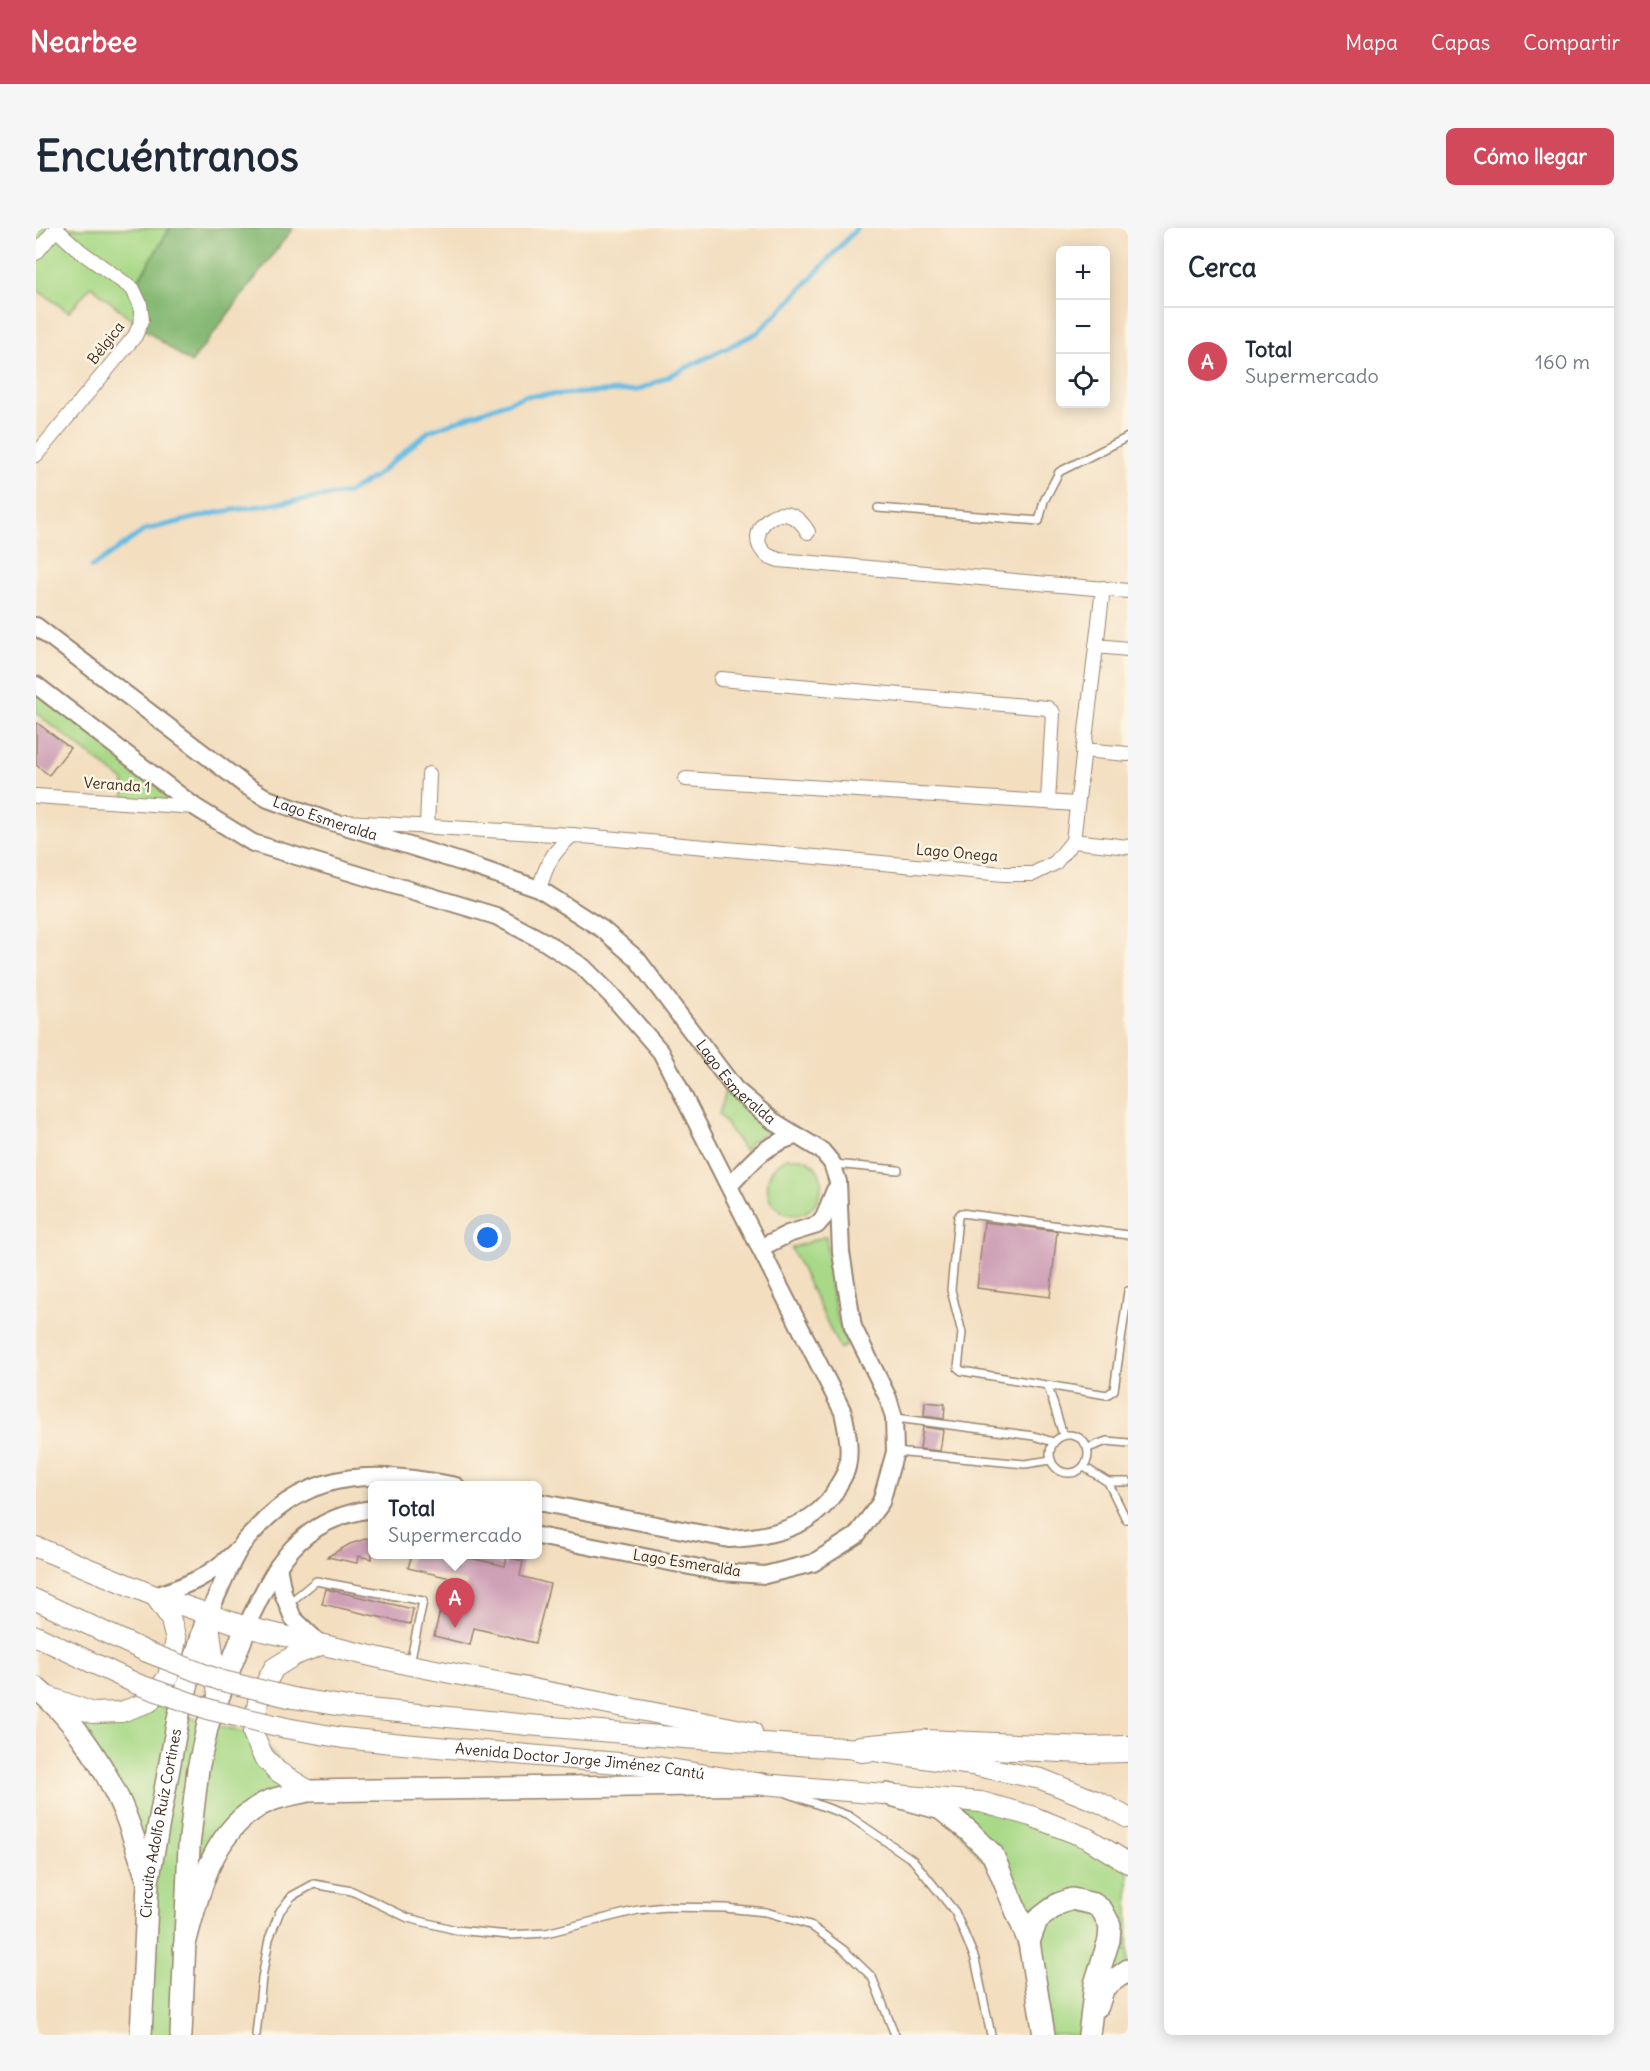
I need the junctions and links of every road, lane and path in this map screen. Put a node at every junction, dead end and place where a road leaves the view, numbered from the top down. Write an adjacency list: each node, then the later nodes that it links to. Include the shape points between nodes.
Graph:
1 (55, 229): 2 (street, Bélgica); 4 (street, Bélgica, via 133,289 142,320 135,336)
2 (36, 253)
3 (1128, 437): 5 (lane, via 1059,472 1039,521)
4 (36, 455)
5 (878, 508)
6 (808, 532): 7 (street, via 794,515 778,514 766,519 758,542 765,554 779,560)
7 (1103, 588): 8 (street); 10 (street)
8 (1128, 591)
9 (36, 626): 22 (street, Lago Esmeralda, via 245,785 268,799)
10 (1096, 646): 11 (street); 14 (street)
11 (1128, 649)
12 (721, 678): 19 (street, via 1047,708 1053,713)
13 (36, 685): 21 (street, Lago Esmeralda)
14 (1083, 750): 15 (street); 20 (street)
15 (1128, 754)
16 (429, 774): 23 (street)
17 (686, 779): 19 (street)
18 (36, 796): 21 (street, Veranda 1)
19 (1048, 802): 20 (street)
20 (1077, 804): 25 (street)
21 (195, 807): 32 (street, Lago Esmeralda, via 253,843 496,916 583,967 661,1052)
22 (326, 820): 23 (street, Lago Onega); 27 (street, Lago Esmeralda)
23 (427, 827): 24 (street, Lago Onega)
24 (572, 835): 25 (street, Lago Onega, via 1004,874 1033,874 1055,863); 27 (street, via 556,849)
25 (1073, 841): 26 (street)
26 (1128, 847)
27 (539, 889): 28 (street, Lago Esmeralda, via 602,929 636,959 735,1089)
28 (795, 1136): 29 (street, Lago Esmeralda, via 822,1151); 32 (street, via 762,1151)
29 (832, 1163): 30 (lane); 31 (street, Lago Esmeralda)
30 (898, 1170)
31 (838, 1182): 33 (street); 34 (street, Lago Esmeralda)
32 (729, 1186): 36 (street, Lago Esmeralda)
33 (817, 1225): 34 (street); 36 (street)
34 (840, 1232): 39 (street, Lago Esmeralda, via 853,1327)
35 (1128, 1235): 38 (lane, via 961,1213 958,1217 951,1290 962,1333 958,1368)
36 (760, 1248): 50 (street, Lago Esmeralda, via 843,1412 848,1436 847,1469 833,1498 816,1514 792,1527 768,1535 729,1539)
37 (1128, 1291): 38 (lane, via 1114,1390 1107,1395)
38 (1048, 1386): 40 (lane)
39 (894, 1418): 41 (lane, via 1035,1436); 44 (street, Lago Esmeralda)
40 (1063, 1435): 41 (lane); 43 (lane, via 1075,1435)
41 (1053, 1442): 45 (lane)
42 (1128, 1443): 43 (lane, via 1107,1441)
43 (1088, 1448): 46 (lane)
44 (895, 1452): 45 (lane, via 1025,1464); 53 (street, Lago Esmeralda, via 881,1502 856,1536 813,1563 765,1575 720,1572)
45 (1051, 1460): 46 (lane, via 1065,1473)
46 (1084, 1467): 48 (lane)
47 (432, 1481): 54 (street, via 382,1475 318,1485 292,1497 269,1515)
48 (1108, 1482): 49 (lane); 52 (lane)
49 (1128, 1482)
50 (542, 1503)
51 (368, 1510): 56 (street, via 320,1526 299,1540)
52 (1126, 1519)
53 (542, 1537)
54 (242, 1545): 57 (street, via 215,1570); 60 (street)
55 (36, 1547): 57 (main road)
56 (278, 1566): 59 (street); 61 (street)
57 (155, 1596): 60 (main road); 65 (main road, via 170,1617 176,1640 168,1677 149,1702 121,1713 93,1713)
58 (36, 1600): 67 (main road, Avenida Doctor Jorge Jiménez Cantú, bridge, via 147,1652 219,1680 293,1698 528,1725)
59 (287, 1605): 63 (street, via 293,1618); 64 (lane, via 316,1581 423,1601)
60 (208, 1616): 61 (main road); 66 (main road); 75 (main road, Circuito Adolfo Ruíz Cortines, via 179,1714)
61 (246, 1627): 63 (main road); 66 (main road, Circuito Adolfo Ruíz Cortines)
62 (36, 1636): 70 (main road, Avenida Doctor Jorge Jiménez Cantú, bridge, via 137,1684 211,1710 286,1728 342,1738 652,1766)
63 (321, 1645): 64 (main road); 71 (main road, via 274,1668 259,1696 254,1733 263,1756 277,1771)
64 (410, 1665): 67 (main road)
65 (41, 1692): 75 (main road, via 76,1730 120,1800)
66 (218, 1697): 77 (main road, Circuito Adolfo Ruíz Cortines, via 198,1768)
67 (820, 1745): 68 (main road, Avenida Doctor Jorge Jiménez Cantú)
68 (861, 1749): 69 (highway, via 925,1743); 73 (main road, Avenida Doctor Jorge Jiménez Cantú, via 1041,1779)
69 (1128, 1749)
70 (762, 1784): 71 (main road); 72 (main road, Avenida Doctor Jorge Jiménez Cantú); 83 (lane, via 849,1816 913,1860 954,1912 975,1959)
71 (309, 1791): 77 (main road, via 283,1796 237,1822 201,1885)
72 (887, 1794): 74 (main road, Avenida Doctor Jorge Jiménez Cantú, via 981,1802 1031,1816 1087,1838); 76 (main road, via 941,1809 993,1855)
73 (1128, 1818)
74 (1128, 1863)
75 (148, 1882): 79 (main road, Circuito Adolfo Ruíz Cortines)
76 (1029, 1942): 84 (main road); 85 (main road, via 1037,1920 1058,1904 1072,1899 1102,1910 1110,1925 1109,1940 1095,1984)
77 (184, 1948): 80 (main road, Circuito Adolfo Ruíz Cortines)
78 (1128, 1970): 85 (main road, via 1104,1987)
79 (141, 2035)
80 (182, 2035)
81 (256, 2035): 82 (lane, via 262,1978 280,1911 292,1896 314,1884 352,1891 408,1918 456,1930 509,1935 546,1933 666,1907 766,1912 810,1924 845,1951 872,1977)
82 (895, 2035)
83 (991, 2035)
84 (1044, 2035)
85 (1089, 2035)

